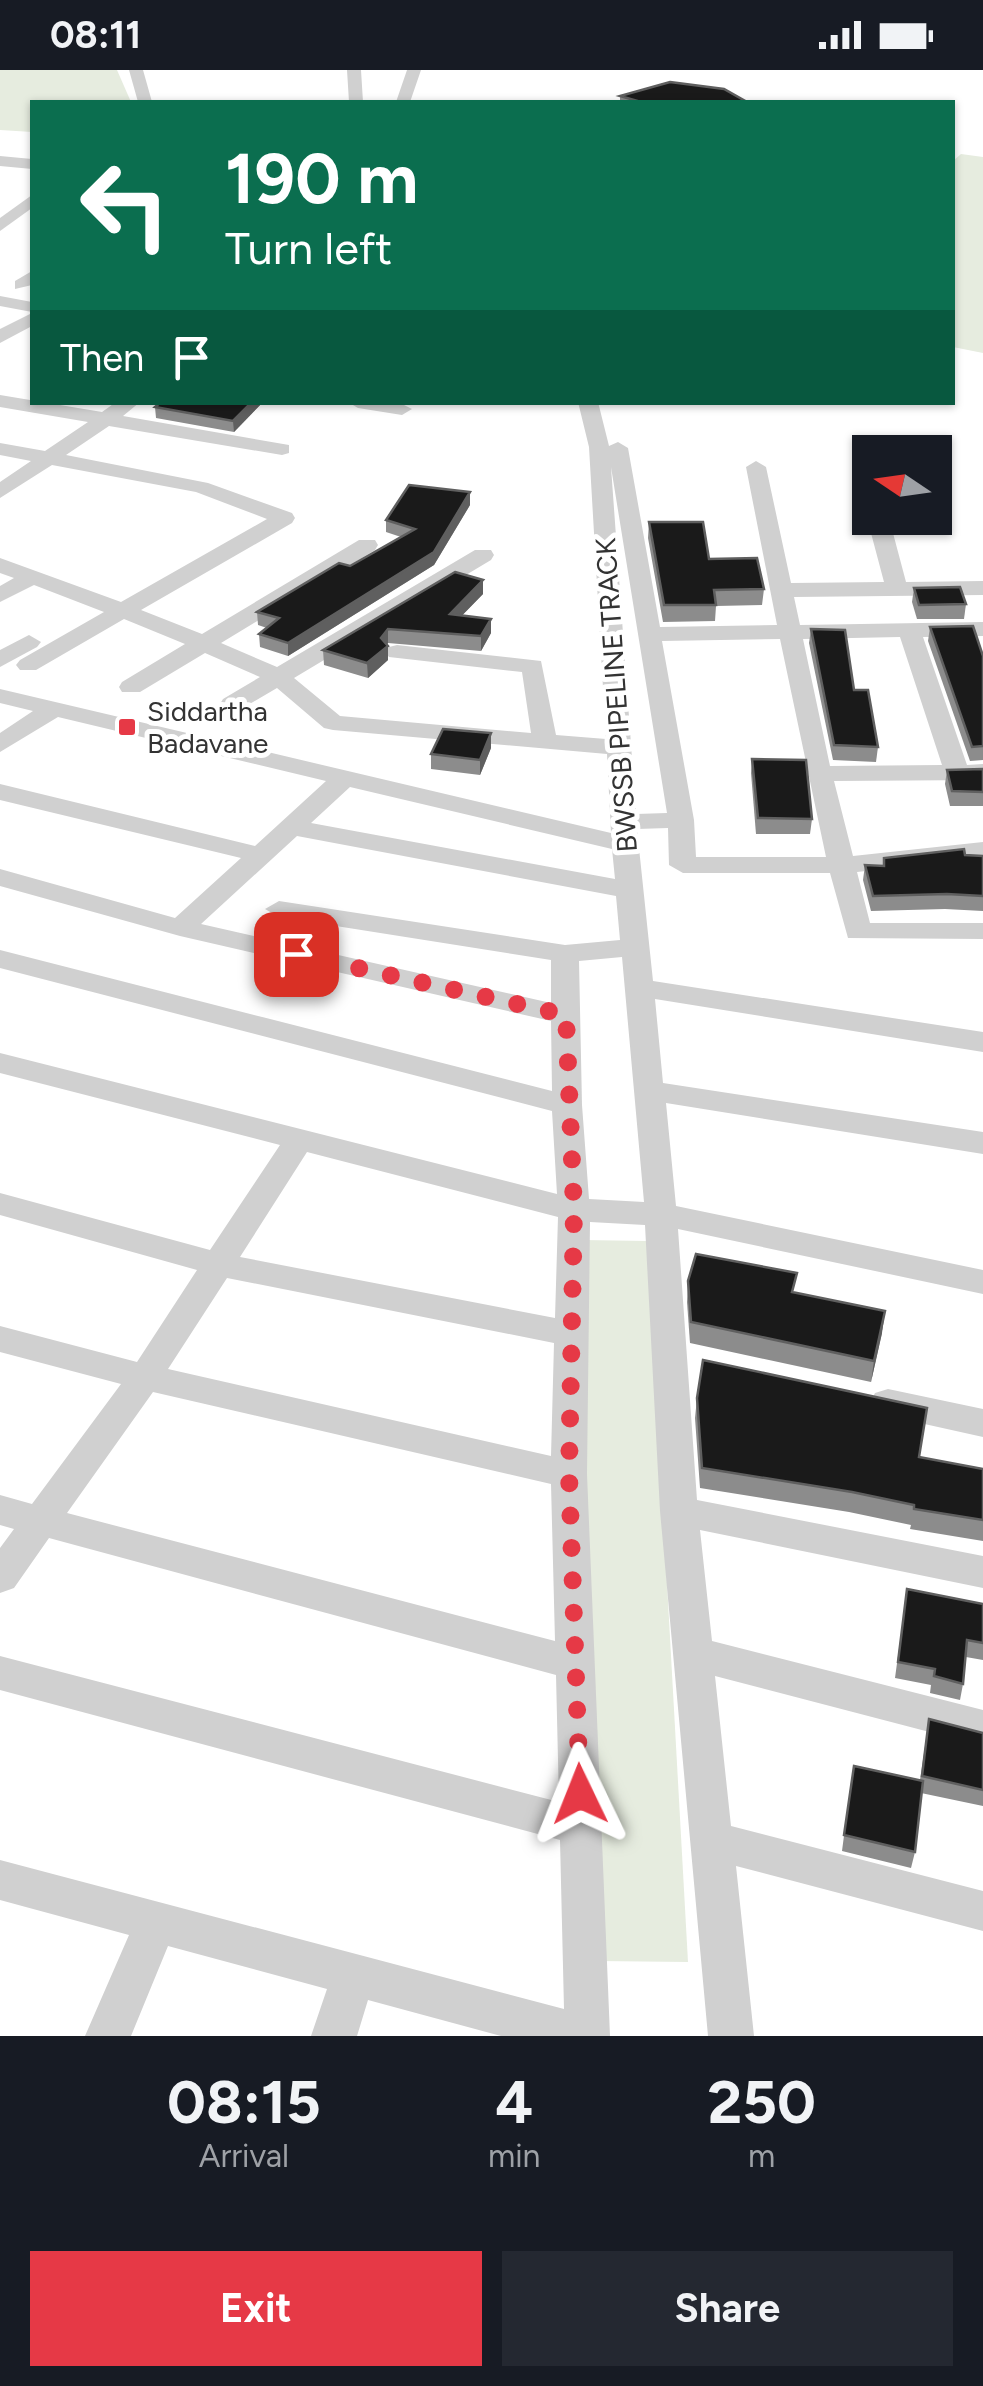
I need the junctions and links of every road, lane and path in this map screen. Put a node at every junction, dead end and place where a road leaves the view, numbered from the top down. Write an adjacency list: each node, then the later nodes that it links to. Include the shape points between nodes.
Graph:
1 (136, 70): 4 (street)
2 (354, 70): 5 (street)
3 (414, 70): 6 (street)
4 (144, 100)
5 (356, 100)
6 (404, 100)
7 (0, 160): 8 (street)
8 (30, 164)
9 (17, 208): 10 (street)
10 (0, 226)
11 (0, 302): 12 (street)
12 (30, 307)
13 (30, 320): 14 (street)
14 (0, 337)
15 (0, 401): 20 (street)
16 (127, 405): 20 (street)
17 (380, 405): 19 (street)
18 (589, 405): 51 (street, BWSSB PIPELINE TRACK, via 602,488)
19 (402, 408)
20 (108, 421): 23 (street); 24 (street)
21 (618, 448): 40 (street)
22 (0, 449): 24 (street)
23 (282, 449)
24 (53, 459): 26 (street); 36 (street, via 201,487 284,518)
25 (756, 467): 34 (street)
26 (0, 492)
27 (883, 535): 33 (street)
28 (366, 545): 41 (street)
29 (483, 555): 44 (street)
30 (0, 565): 31 (street)
31 (32, 577): 35 (street); 36 (street)
32 (983, 588): 33 (street)
33 (897, 589): 34 (street)
34 (781, 590): 39 (street)
35 (0, 596)
36 (119, 610): 41 (street); 43 (street, via 28,654)
37 (983, 629): 38 (street)
38 (909, 630): 39 (street); 52 (street)
39 (790, 632): 40 (street); 53 (street)
40 (648, 634): 56 (street)
41 (204, 644): 44 (street); 45 (street)
42 (397, 652): 50 (street, via 533,666)
43 (0, 660)
44 (276, 676): 47 (street); 50 (street, via 333,723)
45 (131, 688)
46 (0, 696): 48 (street)
47 (232, 704)
48 (52, 710): 49 (street); 54 (street)
49 (0, 744)
50 (545, 744): 51 (street)
51 (619, 748): 58 (street, BWSSB PIPELINE TRACK)
52 (970, 772): 53 (street)
53 (819, 774): 61 (street)
54 (346, 777): 57 (street); 58 (street)
55 (0, 792): 60 (street)
56 (681, 820): 58 (street); 61 (street, via 684,865)
57 (291, 827): 60 (street); 63 (street)
58 (624, 833): 63 (street, BWSSB PIPELINE TRACK)
59 (983, 850): 61 (street)
60 (260, 856): 65 (street)
61 (842, 865): 66 (street, via 858,932)
62 (0, 878): 65 (street)
63 (629, 890): 67 (street, BWSSB PIPELINE TRACK)
64 (279, 909): 68 (street)
65 (180, 928): 71 (street)
66 (983, 931)
67 (635, 947): 68 (street); 70 (street, BWSSB PIPELINE TRACK)
68 (565, 954): 71 (street)
69 (0, 960): 75 (street)
70 (640, 988): 72 (street); 74 (street, BWSSB PIPELINE TRACK)
71 (566, 1015): 75 (street)
72 (983, 1042)
73 (3, 1068): 76 (street)
74 (647, 1090): 77 (street); 80 (street, BWSSB PIPELINE TRACK)
75 (568, 1105): 79 (street)
76 (299, 1140): 79 (street); 81 (street)
77 (983, 1142)
78 (0, 1204): 81 (street)
79 (574, 1210): 80 (street); 83 (street)
80 (661, 1214): 82 (street); 85 (street, BWSSB PIPELINE TRACK)
81 (221, 1265): 83 (street); 87 (street)
82 (983, 1282)
83 (571, 1334): 90 (street)
84 (0, 1339): 87 (street)
85 (670, 1357): 86 (street); 92 (street, BWSSB PIPELINE TRACK)
86 (709, 1366)
87 (145, 1377): 90 (street); 93 (street)
88 (846, 1394): 89 (street)
89 (983, 1423)
90 (569, 1474): 97 (street)
91 (0, 1510): 93 (street)
92 (679, 1511): 94 (street); 96 (street, BWSSB PIPELINE TRACK)
93 (40, 1522): 95 (street); 97 (street)
94 (983, 1572)
95 (0, 1578)
96 (692, 1653): 99 (street); 101 (street, BWSSB PIPELINE TRACK)
97 (576, 1663): 100 (street)
98 (0, 1673): 100 (street)
99 (983, 1728)
100 (581, 1828): 108 (street)
101 (710, 1840): 103 (street); 109 (street, BWSSB PIPELINE TRACK)
102 (0, 1880): 104 (street)
103 (983, 1911)
104 (156, 1923): 105 (street); 106 (street)
105 (353, 1976): 107 (street); 108 (street)
106 (108, 2036)
107 (334, 2036)
108 (585, 2036)
109 (731, 2036)

